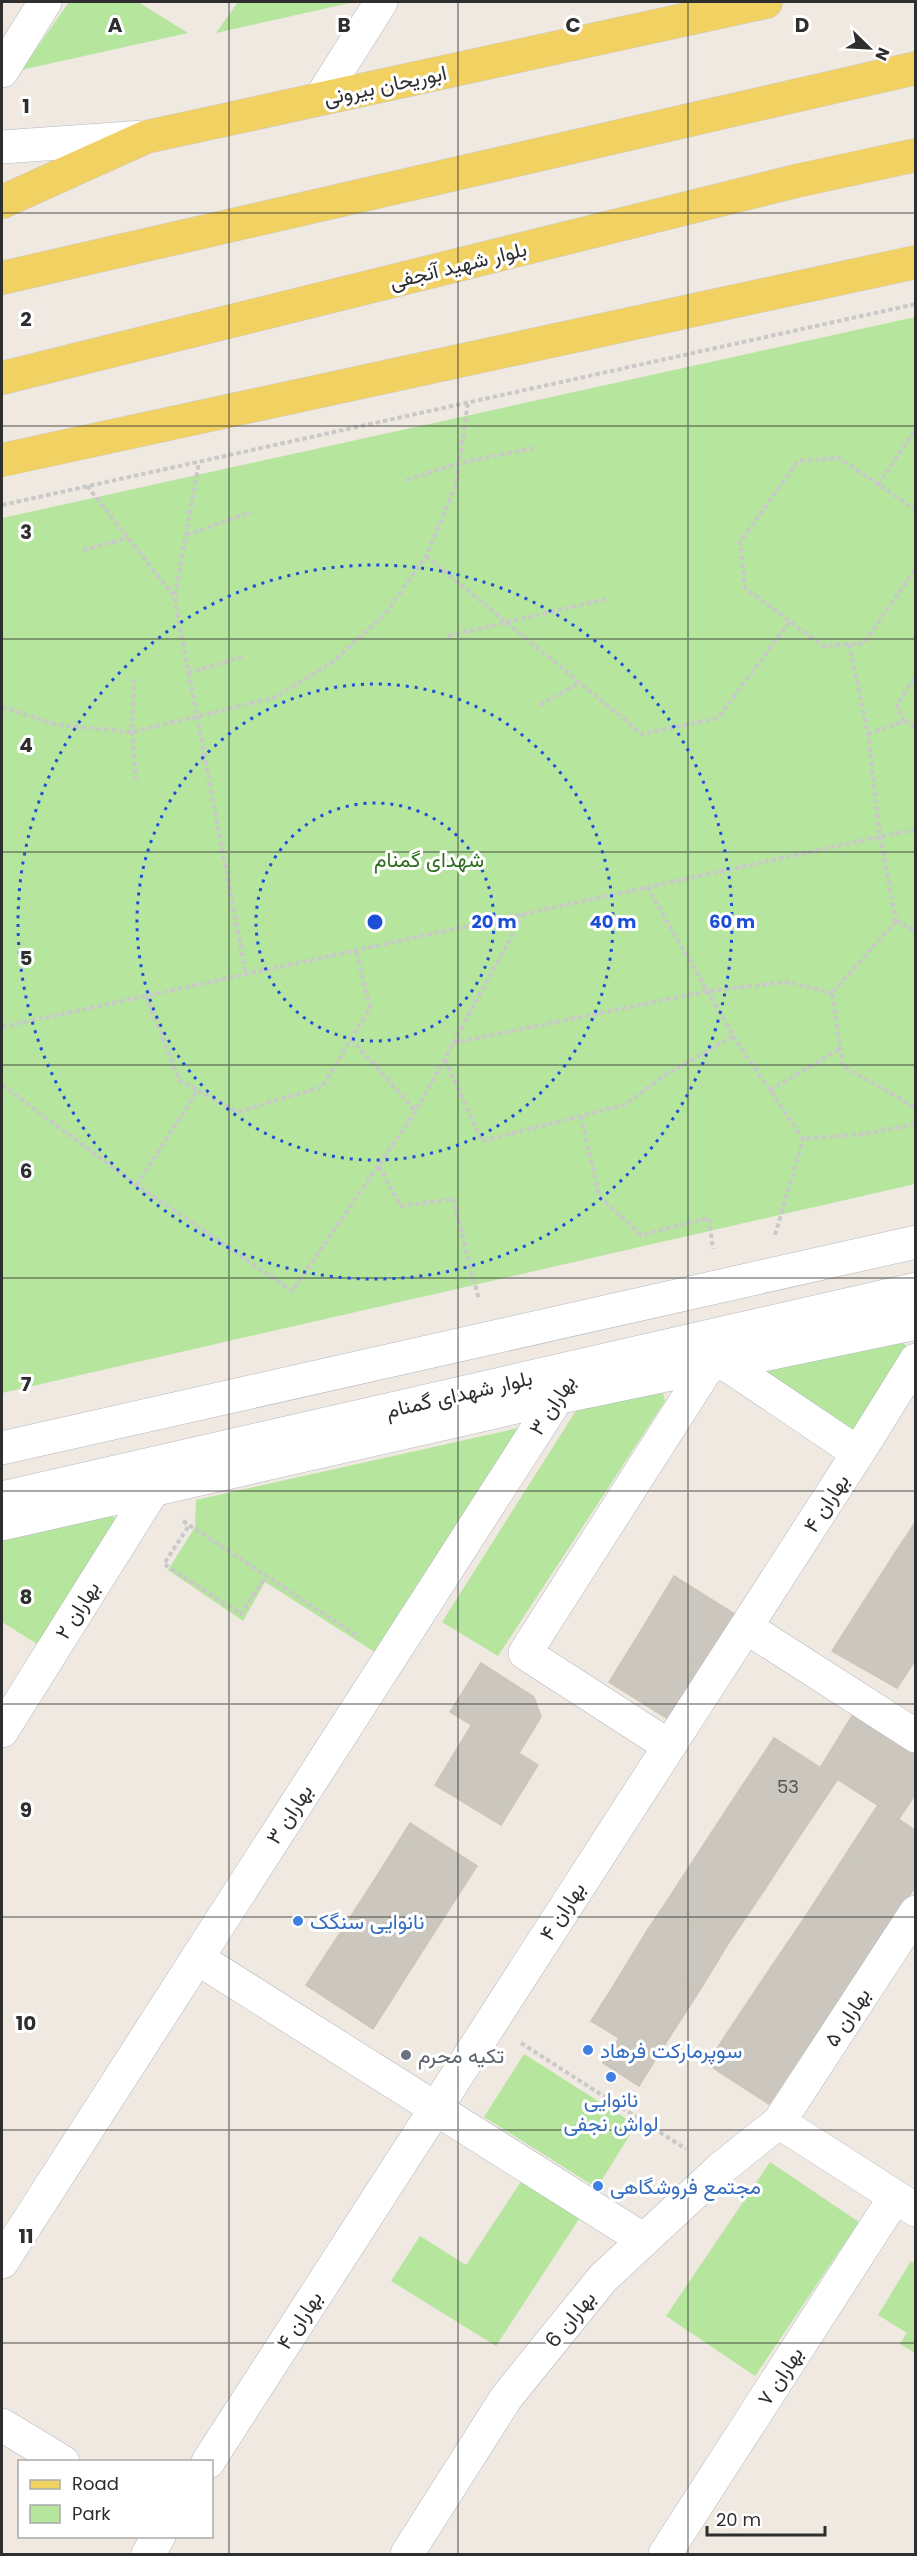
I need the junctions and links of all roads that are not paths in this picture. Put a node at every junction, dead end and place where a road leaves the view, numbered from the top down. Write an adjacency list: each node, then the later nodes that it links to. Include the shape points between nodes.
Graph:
1 (45, 2): 6 (street)
2 (381, 2): 7 (street)
3 (766, 2): 4 (main road, ابوریحان بیرونی)
4 (717, 7): 7 (main road, ابوریحان بیرونی)
5 (915, 68): 13 (main road)
6 (2, 72)
7 (320, 99): 8 (main road, ابوریحان بیرونی)
8 (146, 137): 9 (street, ابوریحان بیرونی); 11 (main road)
9 (2, 147)
10 (915, 155): 14 (main road, بلوار شهید آنجفی)
11 (2, 202)
12 (915, 262): 15 (main road)
13 (2, 278)
14 (2, 378)
15 (2, 460)
16 (915, 1242): 23 (street)
17 (915, 1289): 21 (street, بلوار شهدای گمنام)
18 (915, 1323): 20 (street)
19 (915, 1360): 24 (street, بهاران ۴)
20 (716, 1364): 22 (street); 24 (street); 31 (street, via 525,1653)
21 (577, 1367): 22 (street, بهاران ۳); 26 (street, بلوار شهدای گمنام)
22 (556, 1398): 25 (street); 33 (street, بهاران ۳)
23 (2, 1449)
24 (858, 1452): 28 (street, بهاران ۴)
25 (153, 1490): 27 (street); 29 (street, بهاران ۲)
26 (2, 1498)
27 (2, 1524)
28 (746, 1627): 30 (street); 31 (street, بهاران ۴)
29 (2, 1731)
30 (915, 1736)
31 (669, 1746): 34 (street, بهاران ۴)
32 (915, 1912): 35 (street, بهاران ۵)
33 (197, 1958): 34 (street); 38 (street, بهاران ۳)
34 (436, 2108): 37 (street); 41 (street, بهاران ۴)
35 (779, 2122): 36 (street); 37 (street, بهاران 6, via 719,2170)
36 (905, 2204): 45 (street, بهاران ۷)
37 (644, 2240): 44 (street, بهاران 6, via 603,2278 506,2398)
38 (5, 2248)
39 (2, 2425): 40 (street)
40 (60, 2460)
41 (209, 2460)
42 (158, 2538): 43 (street)
43 (148, 2554)
44 (406, 2554)
45 (665, 2554)

